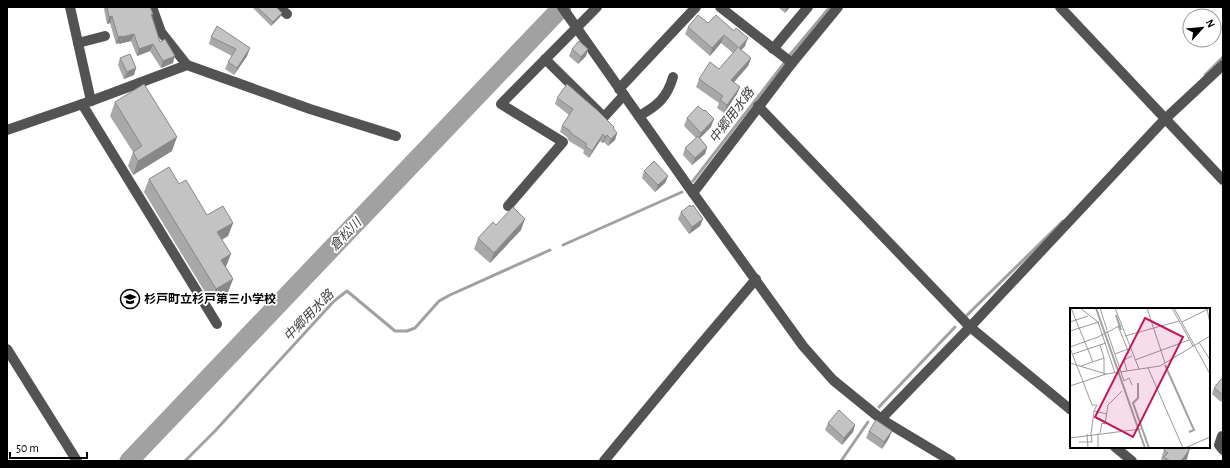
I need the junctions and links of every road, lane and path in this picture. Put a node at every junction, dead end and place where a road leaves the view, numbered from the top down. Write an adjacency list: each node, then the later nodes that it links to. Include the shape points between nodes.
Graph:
1 (70, 7): 12 (street)
2 (152, 7): 16 (street, via 161,32)
3 (562, 7): 10 (street)
4 (597, 7): 10 (street)
5 (696, 7): 19 (street)
6 (720, 7): 13 (street)
7 (808, 7): 13 (street)
8 (838, 7): 15 (street)
9 (1060, 7): 23 (street)
10 (576, 27): 14 (street); 19 (street)
11 (105, 36): 12 (street)
12 (78, 43): 20 (street)
13 (773, 49): 15 (street)
14 (545, 59): 19 (street, via 604,117); 28 (street, via 501,104 562,142)
15 (792, 63): 21 (street)
16 (187, 65): 20 (street); 25 (street, via 310,109)
17 (1223, 65): 23 (street)
18 (673, 78): 22 (street, via 664,98 654,108)
19 (621, 92): 22 (street)
20 (86, 103): 24 (street); 30 (street)
21 (758, 106): 27 (street); 31 (street)
22 (639, 116): 27 (street)
23 (1165, 119): 26 (street); 31 (street)
24 (7, 130)
25 (396, 136)
26 (1223, 180)
27 (693, 193): 29 (street)
28 (508, 206)
29 (756, 280): 34 (street, via 803,346 833,380); 39 (street)
30 (217, 324)
31 (970, 327): 33 (street); 34 (street)
32 (7, 349): 38 (street)
33 (1070, 409)
34 (881, 419): 40 (street)
35 (1222, 436): 37 (street, via 1219,446)
36 (1116, 448): 41 (street)
37 (1223, 450)
38 (77, 461)
39 (604, 461)
40 (952, 461)
41 (1132, 461)

